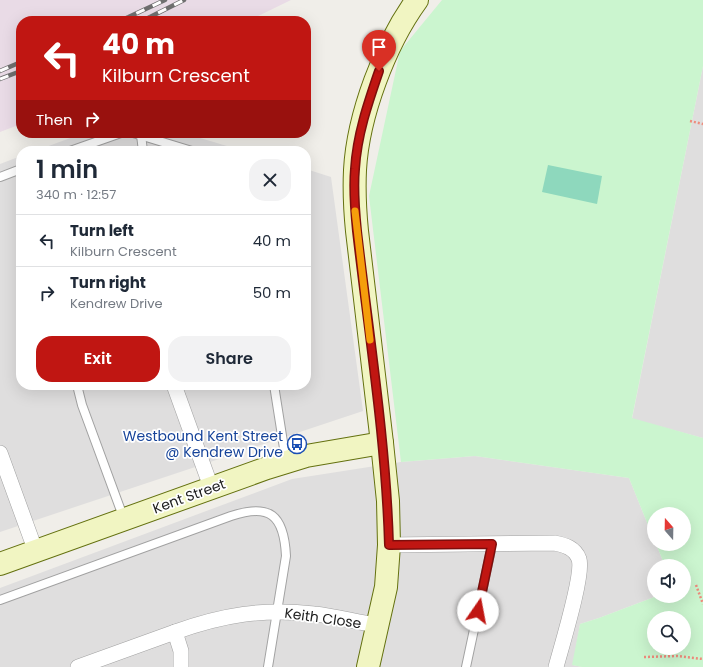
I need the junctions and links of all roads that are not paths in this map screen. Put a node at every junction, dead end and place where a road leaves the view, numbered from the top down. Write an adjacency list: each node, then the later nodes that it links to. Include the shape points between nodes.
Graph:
1 (418, 0): 11 (street, via 393,39 379,71 368,101 355,169 357,231)
2 (107, 138): 4 (lane)
3 (150, 138): 5 (lane)
4 (84, 146)
5 (176, 146)
6 (16, 171): 7 (lane)
7 (0, 177)
8 (78, 390): 15 (lane)
9 (176, 390): 14 (street)
10 (275, 390): 13 (lane)
11 (382, 443): 13 (street, Kent Street, via 306,456); 17 (street)
12 (0, 452): 18 (street)
13 (286, 462): 14 (street, Kent Street)
14 (211, 487): 15 (street, Kent Street)
15 (124, 519): 18 (street, Kent Street)
16 (492, 544): 17 (street); 28 (lane); 29 (street, via 554,543 576,553 579,560 579,577)
17 (389, 545): 22 (street, via 386,587)
18 (36, 552): 19 (street, Kent Street)
19 (0, 564)
20 (0, 600): 21 (lane, via 231,516 255,510 274,517 285,545 285,567)
21 (276, 612): 22 (street, Keith Close, via 315,614); 23 (street, Keith Close, via 223,617); 26 (lane)
22 (378, 625): 27 (street)
23 (175, 632): 24 (street, Keith Close); 25 (street, via 182,651)
24 (78, 667)
25 (181, 667)
26 (268, 667)
27 (368, 667)
28 (466, 667)
29 (556, 667)

